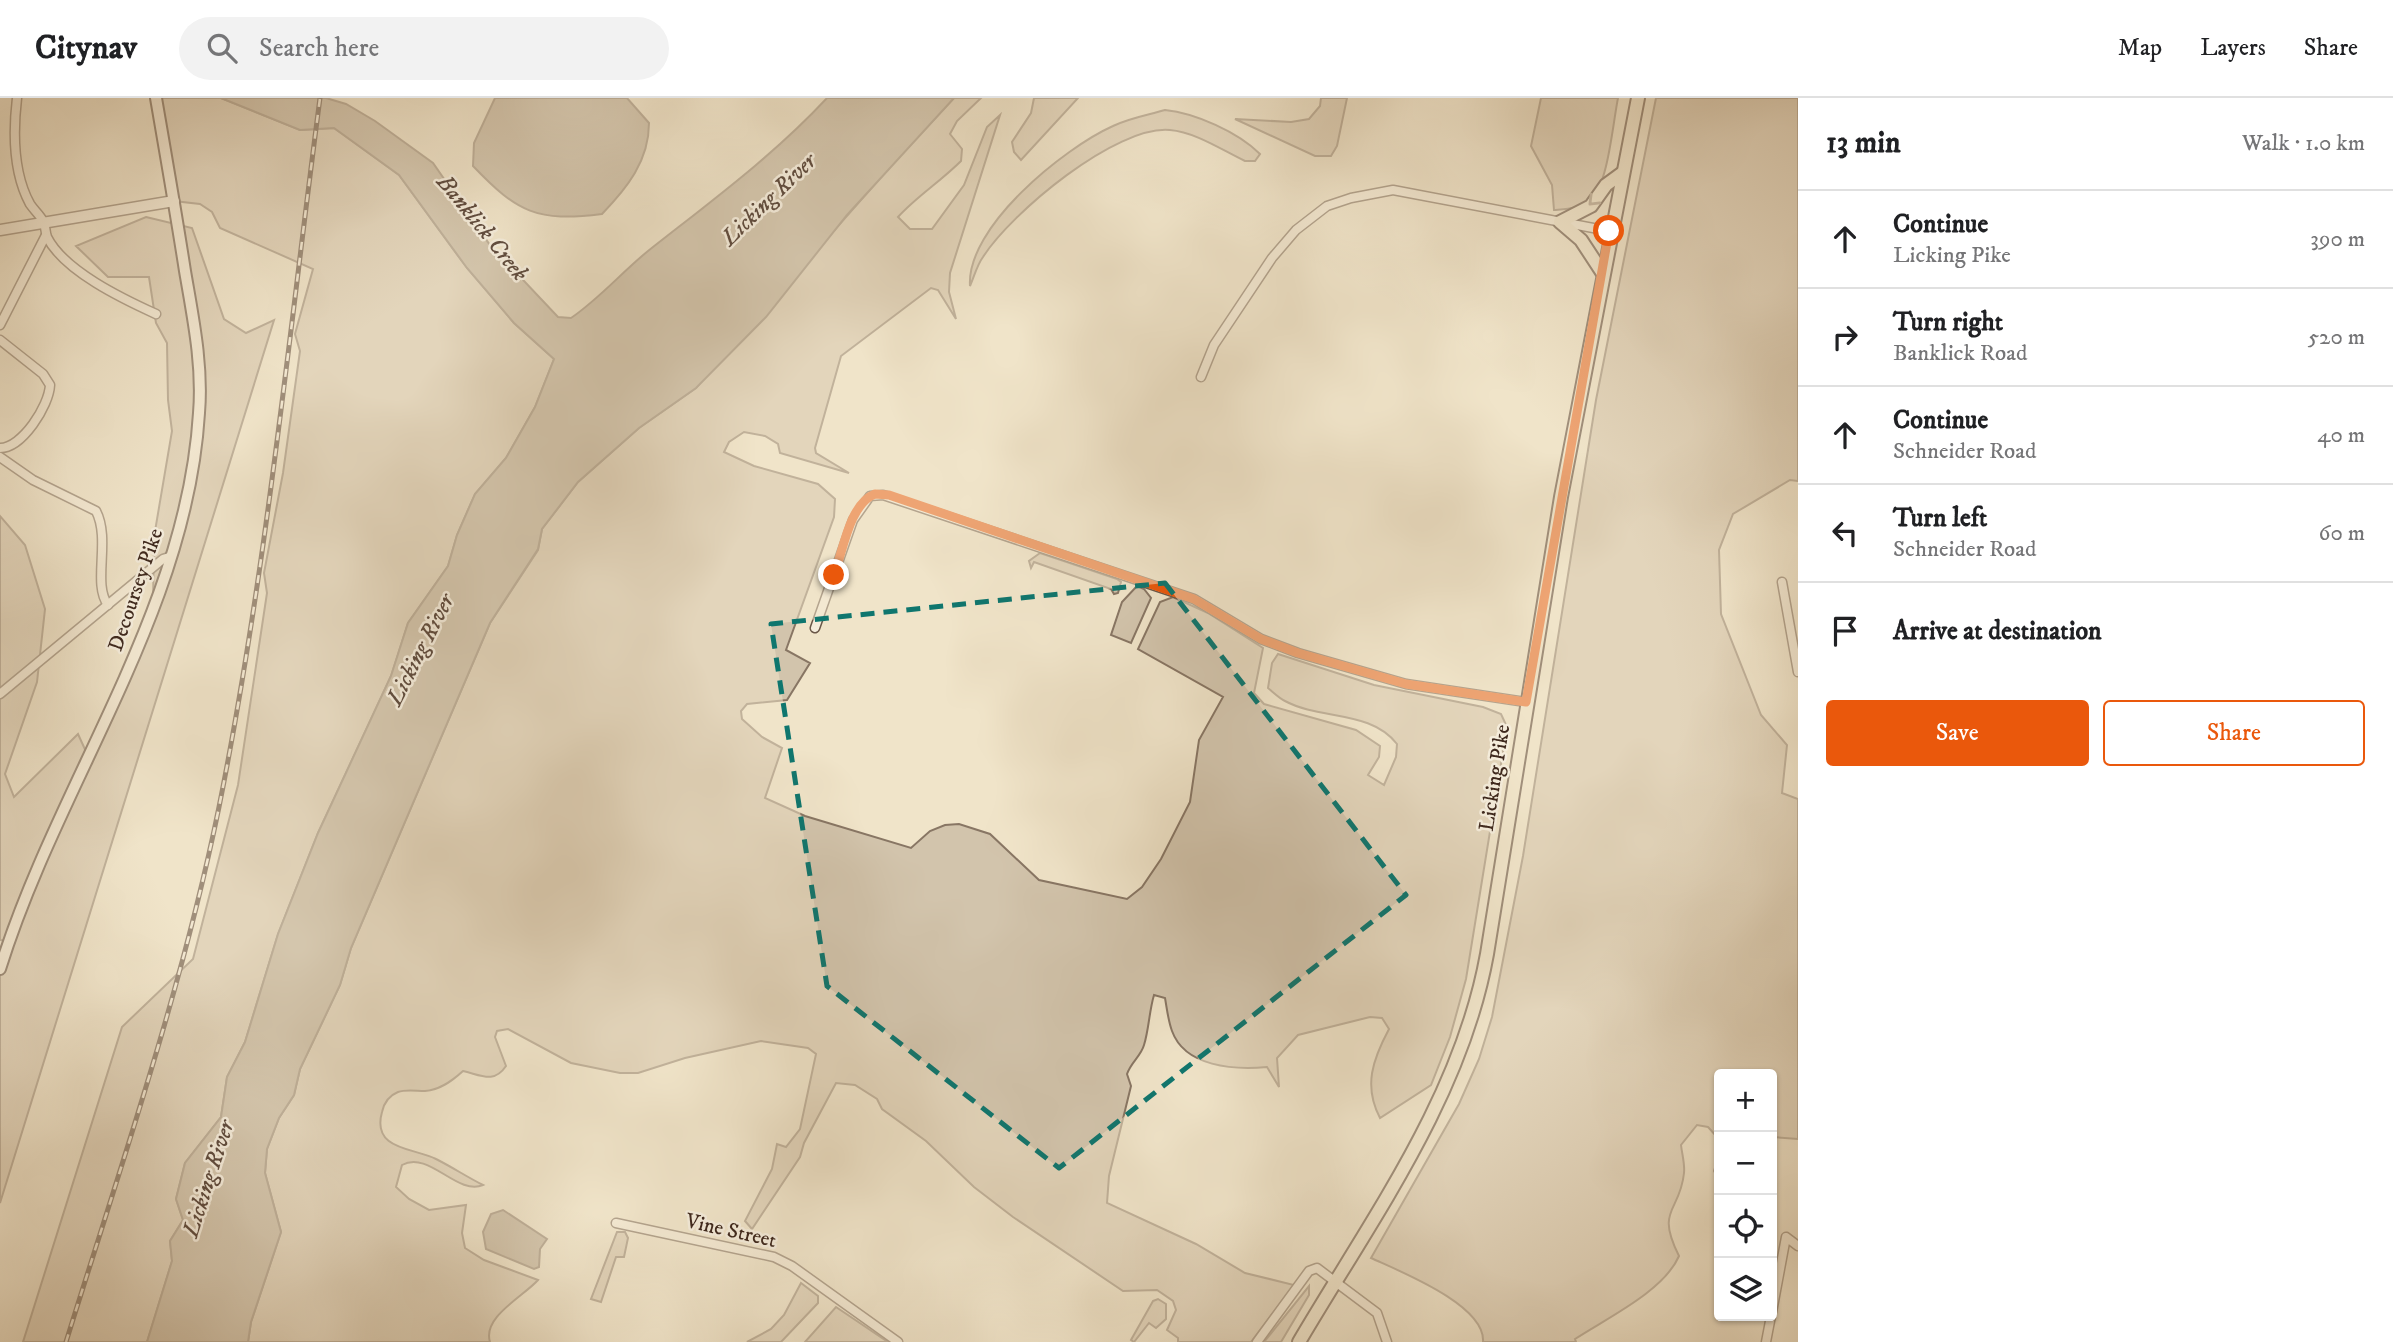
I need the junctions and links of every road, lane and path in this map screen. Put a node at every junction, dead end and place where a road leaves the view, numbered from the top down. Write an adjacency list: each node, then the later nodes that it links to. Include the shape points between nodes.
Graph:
1 (17, 98): 6 (street, via 20,177)
2 (156, 98): 5 (main road, Decoursey Pike)
3 (1638, 98): 4 (main road, Licking Pike)
4 (1621, 174): 7 (main road, one-way to 7, via 1591,206); 9 (main road, Licking Pike)
5 (174, 201): 6 (street); 18 (main road, Decoursey Pike, via 197,342 200,411 190,486)
6 (44, 222): 8 (street); 10 (street)
7 (1560, 222): 9 (street); 11 (main road, via 1581,240); 15 (street, via 1393,190 1327,206 1296,230 1272,258 1214,345)
8 (0, 230)
9 (1609, 231): 11 (main road, Licking Pike)
10 (46, 235): 12 (street, via 89,277); 13 (street)
11 (1602, 272): 24 (main road, Licking Pike)
12 (156, 314)
13 (0, 325)
14 (0, 340): 16 (street, via 50,385 28,432 12,447)
15 (1201, 377)
16 (0, 448)
17 (0, 457): 20 (street, via 33,480 96,511 104,534 102,589)
18 (169, 557): 20 (street); 25 (main road, Decoursey Pike, via 110,712 41,856)
19 (1782, 582): 22 (street)
20 (108, 605): 23 (street)
21 (815, 628): 24 (street, via 853,520 864,501 875,494 1194,599 1261,639 1298,653 1397,682)
22 (1798, 672)
23 (0, 694)
24 (1526, 702): 28 (main road, Licking Pike, via 1489,943 1473,1016 1441,1098)
25 (0, 969)
26 (616, 1223): 31 (street, Vine Street, via 774,1257)
27 (1798, 1246): 29 (street, via 1786,1237)
28 (1336, 1281): 32 (street, via 1312,1268); 33 (main road, Licking Pike); 34 (street, via 1377,1313)
29 (1777, 1283)
30 (1770, 1321): 35 (street)
31 (898, 1342)
32 (1257, 1342)
33 (1299, 1342)
34 (1387, 1342)
35 (1766, 1342)

